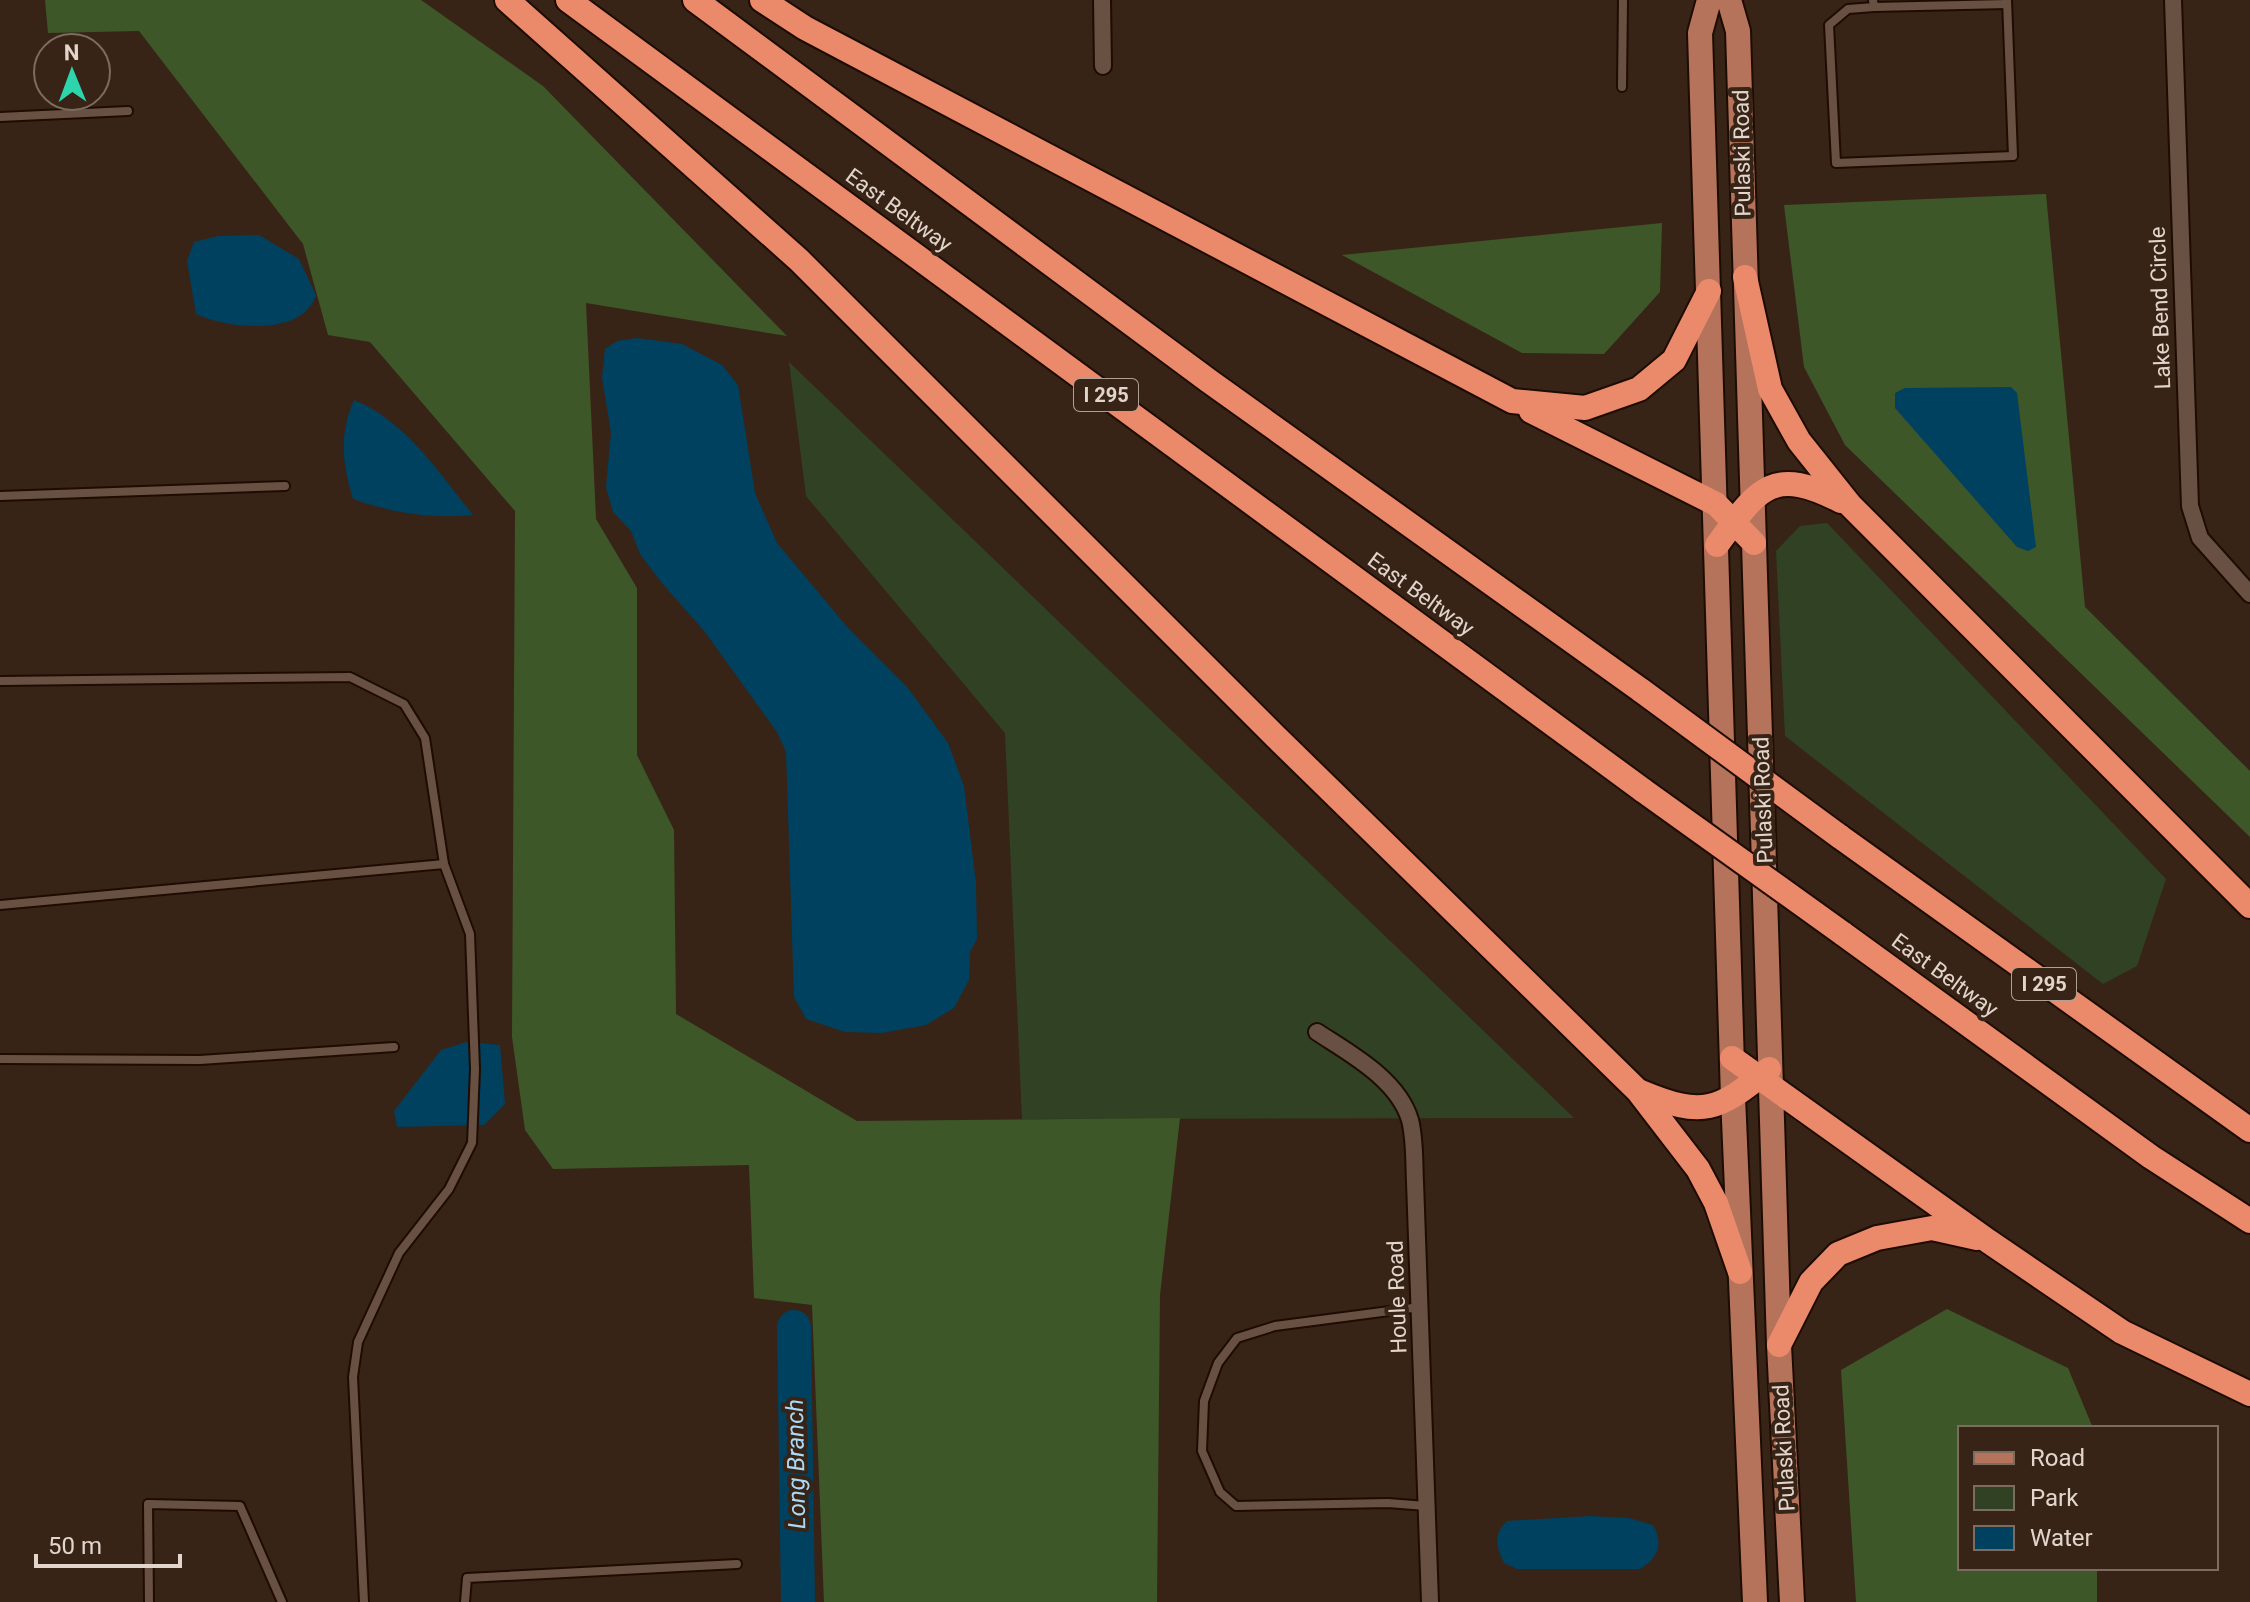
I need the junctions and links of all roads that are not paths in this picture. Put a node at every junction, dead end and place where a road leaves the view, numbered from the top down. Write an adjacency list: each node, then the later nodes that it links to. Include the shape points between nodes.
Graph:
1 (507, 0): 37 (highway, via 799,260)
2 (568, 0): 40 (highway, East Beltway / I 295, bridge, via 1644,791 2151,1157)
3 (695, 0): 39 (highway, I 295, bridge, via 1196,372)
4 (762, 0): 18 (highway, via 805,28)
5 (1102, 0): 12 (street)
6 (1623, 0): 13 (lane)
7 (1709, 0): 17 (main road, Pulaski Road, via 1700,33)
8 (1729, 0): 16 (main road, Pulaski Road, via 1738,31)
9 (2173, 0): 27 (street, Lake Bend Circle, via 2190,506 2200,538)
10 (2007, 2): 11 (lane); 11 (lane, via 2013,156 1836,163 1829,25 1848,9)
11 (1874, 4)
12 (1103, 66)
13 (1622, 87)
14 (128, 111): 15 (lane)
15 (0, 117)
16 (1745, 277): 21 (main road, Pulaski Road); 23 (highway, via 1770,389 1799,441)
17 (1709, 291): 18 (highway, via 1674,360 1639,389 1585,408); 22 (main road, Pulaski Road)
18 (1512, 401): 22 (highway)
19 (285, 486): 20 (lane)
20 (0, 496)
21 (1753, 497): 23 (highway, via 1777,483 1808,484); 24 (highway); 25 (main road, Pulaski Road)
22 (1716, 504): 24 (highway); 26 (main road, Pulaski Road)
23 (1850, 505): 31 (highway)
24 (1734, 522): 25 (highway); 26 (highway)
25 (1754, 543): 36 (main road, Pulaski Road)
26 (1717, 545): 34 (main road, Pulaski Road)
27 (2250, 594)
28 (0, 681): 29 (lane, via 350,677 404,704 425,738)
29 (444, 864): 30 (lane); 50 (lane, via 470,934 472,1143 449,1189 399,1253 358,1342 353,1377)
30 (0, 905)
31 (2250, 906)
32 (1317, 1032): 43 (street, Houle Road, via 1376,1074 1410,1120)
33 (394, 1047): 35 (lane, via 200,1060)
34 (1732, 1058): 36 (highway); 38 (main road, Pulaski Road)
35 (0, 1059)
36 (1767, 1077): 38 (highway); 41 (highway); 44 (main road, Pulaski Road)
37 (1638, 1091): 38 (highway, via 1679,1108 1700,1108); 42 (highway, via 1698,1169)
38 (1733, 1097): 42 (main road, Pulaski Road)
39 (2250, 1130)
40 (2250, 1221)
41 (1988, 1241): 44 (highway, via 1932,1228 1877,1238 1838,1254 1811,1282); 45 (highway, via 2122,1332)
42 (1740, 1272): 53 (main road, Pulaski Road)
43 (1420, 1307): 46 (street, Houle Road); 46 (lane, via 1275,1326 1237,1338 1218,1363 1204,1401 1202,1451 1220,1492 1236,1506)
44 (1779, 1345): 54 (main road, Pulaski Road)
45 (2250, 1394)
46 (1427, 1506): 52 (street, Houle Road)
47 (737, 1564): 51 (lane, via 467,1578)
48 (149, 1602): 49 (lane, via 148,1504 240,1506)
49 (282, 1602)
50 (364, 1602)
51 (465, 1602)
52 (1430, 1602)
53 (1755, 1602)
54 (1792, 1602)

